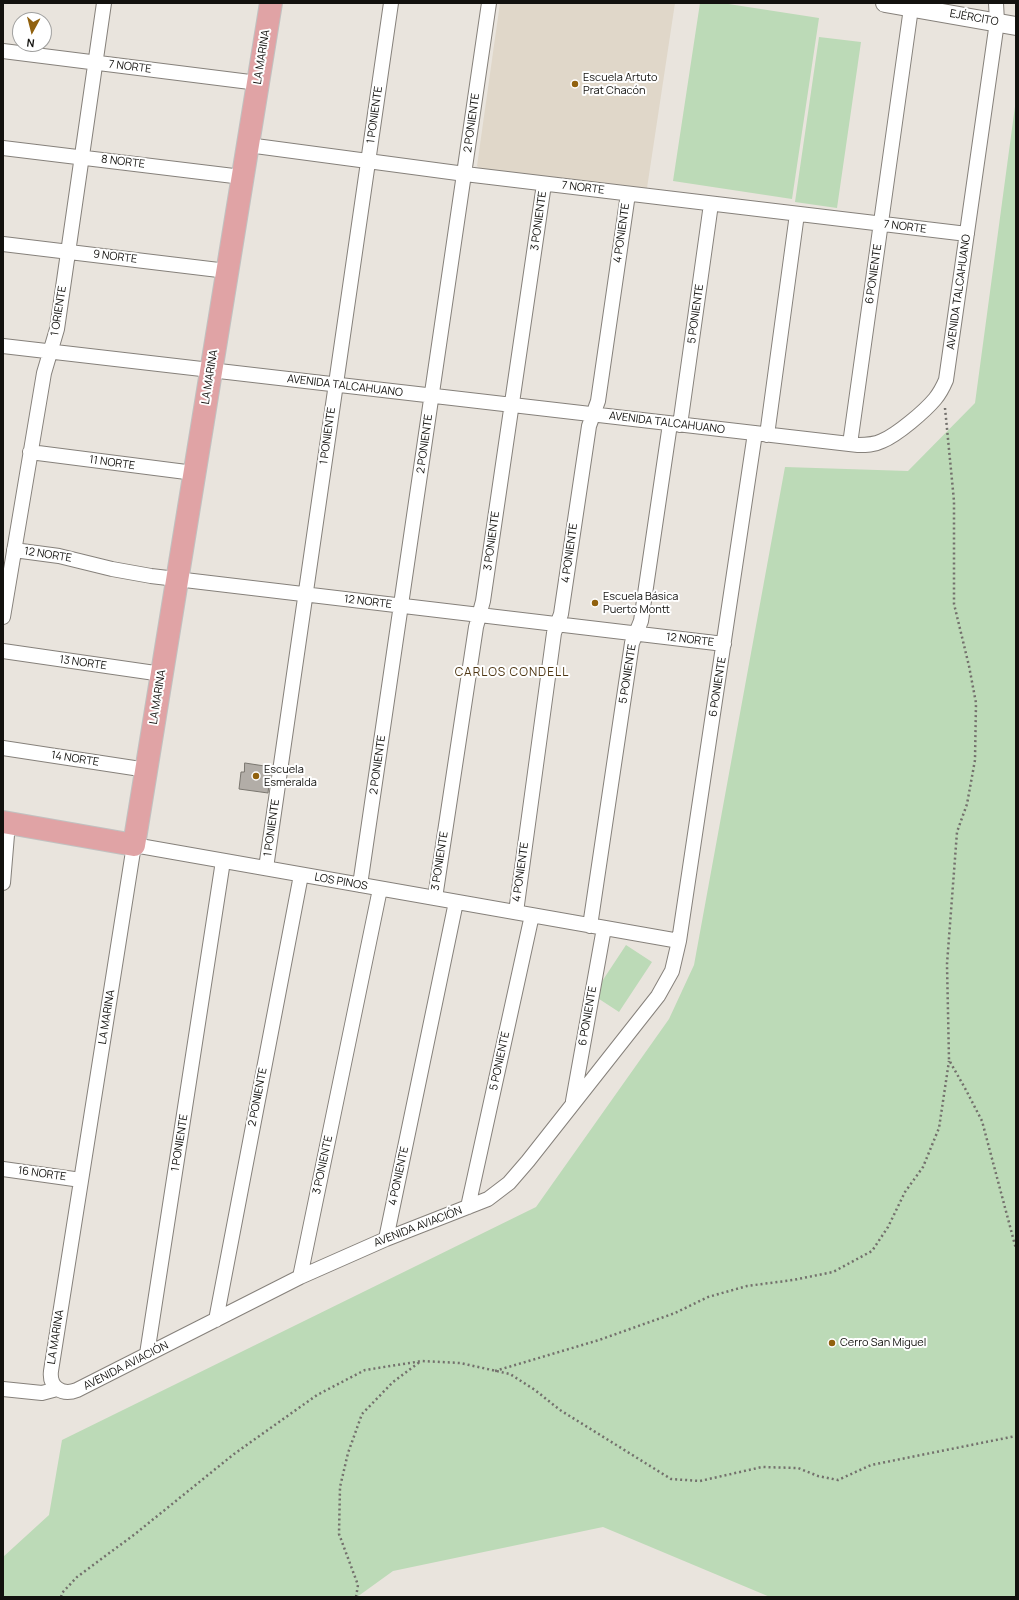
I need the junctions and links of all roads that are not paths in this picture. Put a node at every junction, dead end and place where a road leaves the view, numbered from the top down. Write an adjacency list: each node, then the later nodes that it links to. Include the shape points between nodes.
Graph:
1 (104, 3): 10 (street, 1 ORIENTE)
2 (271, 3): 11 (main road, LA MARINA)
3 (391, 3): 15 (street, 1 PONIENTE)
4 (489, 3): 16 (street, 2 PONIENTE)
5 (996, 3): 7 (street, AVENIDA TALCAHUANO)
6 (896, 5): 7 (street, EJÉRCITO); 22 (street, 6 PONIENTE)
7 (997, 22): 8 (street, EJÉRCITO); 23 (street, AVENIDA TALCAHUANO)
8 (1016, 26)
9 (3, 51): 10 (street, 7 NORTE)
10 (96, 63): 11 (street, 7 NORTE); 14 (street, 1 ORIENTE)
11 (258, 83): 12 (main road, LA MARINA)
12 (248, 145): 15 (street, 7 NORTE); 17 (main road, LA MARINA)
13 (3, 148): 14 (street, 8 NORTE)
14 (82, 158): 17 (street, 8 NORTE); 25 (street, 1 ORIENTE)
15 (368, 161): 16 (street, 7 NORTE); 30 (street, 1 PONIENTE)
16 (465, 174): 18 (street, 7 NORTE); 31 (street, 2 PONIENTE)
17 (242, 177): 26 (main road, LA MARINA)
18 (544, 184): 19 (street, 7 NORTE); 32 (street, 3 PONIENTE)
19 (628, 194): 20 (street, 7 NORTE); 33 (street, 4 PONIENTE, via 598,401)
20 (711, 204): 21 (street, 7 NORTE); 34 (street, 5 PONIENTE)
21 (797, 214): 22 (street, 7 NORTE); 35 (street, 6 PONIENTE)
22 (881, 224): 23 (street, 7 NORTE); 36 (street, 6 PONIENTE)
23 (967, 234): 36 (street, AVENIDA TALCAHUANO, via 948,372 943,387 931,403 888,438 866,445)
24 (3, 244): 25 (street, 9 NORTE)
25 (68, 252): 26 (street, 9 NORTE); 28 (street, 1 ORIENTE, via 57,329)
26 (227, 271): 29 (main road, LA MARINA)
27 (3, 346): 28 (street, AVENIDA TALCAHUANO)
28 (50, 352): 29 (street, AVENIDA TALCAHUANO); 37 (street, 1 ORIENTE)
29 (211, 371): 30 (street, AVENIDA TALCAHUANO); 38 (main road, LA MARINA)
30 (336, 385): 31 (street, AVENIDA TALCAHUANO); 41 (street, 1 PONIENTE)
31 (432, 396): 32 (street, AVENIDA TALCAHUANO); 42 (street, 2 PONIENTE)
32 (512, 405): 33 (street, AVENIDA TALCAHUANO); 43 (street, 3 PONIENTE, via 484,601)
33 (593, 415): 34 (street, AVENIDA TALCAHUANO); 45 (street, 4 PONIENTE, via 589,426 561,614)
34 (675, 424): 35 (street, AVENIDA TALCAHUANO); 46 (street, 5 PONIENTE, via 641,621)
35 (761, 434): 36 (street, AVENIDA TALCAHUANO); 47 (street, 6 PONIENTE)
36 (850, 444)
37 (30, 452): 38 (street, 11 NORTE); 39 (street, 1 ORIENTE)
38 (194, 474): 40 (main road, LA MARINA)
39 (14, 550): 40 (street, 12 NORTE); 44 (street, 1 ORIENTE)
40 (177, 579): 41 (street, 12 NORTE); 49 (main road, LA MARINA)
41 (305, 594): 42 (street, 12 NORTE); 55 (street, 1 PONIENTE)
42 (402, 606): 43 (street, 12 NORTE); 58 (street, 2 PONIENTE)
43 (479, 615): 45 (street, 12 NORTE); 60 (street, 3 PONIENTE)
44 (3, 617)
45 (557, 624): 46 (street, 12 NORTE); 62 (street, 4 PONIENTE)
46 (636, 634): 47 (street, 12 NORTE); 64 (street, 5 PONIENTE, via 632,643)
47 (724, 644): 65 (street, 6 PONIENTE)
48 (3, 651): 49 (street, 13 NORTE)
49 (162, 674): 51 (main road, LA MARINA)
50 (3, 748): 51 (street, 14 NORTE)
51 (147, 770): 53 (main road, LA MARINA)
52 (6, 822): 53 (main road, LOS PINOS); 57 (street)
53 (134, 845): 54 (street, LOS PINOS); 68 (street, LA MARINA)
54 (223, 861): 55 (street, LOS PINOS); 73 (street, 1 PONIENTE)
55 (266, 868): 56 (street, LOS PINOS)
56 (301, 874): 58 (street, LOS PINOS); 72 (street, 2 PONIENTE)
57 (3, 883)
58 (360, 885): 59 (street, LOS PINOS)
59 (380, 889): 60 (street, LOS PINOS); 71 (street, 3 PONIENTE)
60 (435, 898): 61 (street, LOS PINOS)
61 (456, 902): 62 (street, LOS PINOS); 70 (street, 4 PONIENTE)
62 (516, 912): 63 (street, LOS PINOS)
63 (532, 915): 64 (street, LOS PINOS); 69 (street, 5 PONIENTE)
64 (597, 927): 65 (street, LOS PINOS); 66 (street, 6 PONIENTE)
65 (679, 941): 66 (street, AVENIDA AVIACIÓN, via 677,956 666,984)
66 (573, 1104): 69 (street, AVENIDA AVIACIÓN, via 509,1184 496,1194)
67 (3, 1169): 68 (street, 16 NORTE)
68 (81, 1180): 75 (street, LA MARINA, via 51,1371 51,1380)
69 (468, 1207): 70 (street, AVENIDA AVIACIÓN)
70 (386, 1239): 71 (street, AVENIDA AVIACIÓN)
71 (300, 1277): 72 (street, AVENIDA AVIACIÓN)
72 (216, 1320): 73 (street, AVENIDA AVIACIÓN)
73 (148, 1354): 75 (street, AVENIDA AVIACIÓN, via 72,1392)
74 (3, 1389): 75 (street, AVENIDA AVIACIÓN, via 42,1393)
75 (57, 1389)

